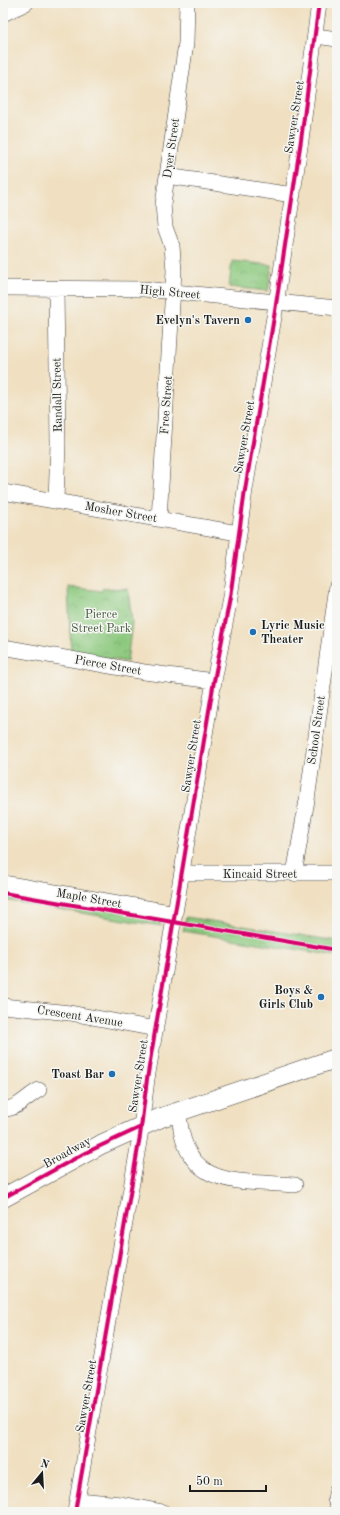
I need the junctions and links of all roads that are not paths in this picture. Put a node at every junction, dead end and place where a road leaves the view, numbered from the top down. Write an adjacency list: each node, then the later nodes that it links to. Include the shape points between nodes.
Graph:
1 (26, 3): 4 (street)
2 (187, 3): 7 (street, Dyer Street, via 186,43)
3 (319, 3): 5 (street, Sawyer Street)
4 (3, 14)
5 (316, 36): 6 (street); 8 (street, Sawyer Street)
6 (337, 39)
7 (167, 176): 8 (street); 11 (street, Dyer Street, via 163,204 165,227 172,246)
8 (293, 195): 12 (street, Sawyer Street)
9 (3, 288): 10 (street, High Street)
10 (56, 289): 11 (street, High Street, via 117,288); 15 (street, Randall Street)
11 (173, 291): 12 (street, High Street); 16 (street, Free Street)
12 (277, 302): 13 (street, High Street); 17 (street, Sawyer Street)
13 (337, 308)
14 (3, 492): 15 (street, Mosher Street)
15 (56, 501): 16 (street, Mosher Street)
16 (159, 519): 17 (street, Mosher Street)
17 (238, 533): 20 (street, Sawyer Street, via 230,598)
18 (337, 586): 23 (street, School Street)
19 (3, 647): 20 (street, Pierce Street, via 144,672)
20 (214, 681): 21 (street, Sawyer Street)
21 (182, 873): 23 (street, Kincaid Street); 25 (street, Sawyer Street)
22 (337, 873): 23 (street, Kincaid Street)
23 (294, 874)
24 (3, 884): 25 (street, Maple Street)
25 (175, 913): 27 (street, Sawyer Street)
26 (3, 1006): 27 (street, Crescent Avenue, via 70,1013)
27 (156, 1029): 32 (street, Sawyer Street)
28 (337, 1058): 30 (main road, Broadway)
29 (39, 1090): 31 (street)
30 (179, 1112): 32 (main road, Broadway); 33 (street, via 183,1141 192,1158 205,1172 221,1178)
31 (4, 1113)
32 (141, 1127): 34 (main road, Broadway, via 90,1150); 36 (street, Sawyer Street)
33 (296, 1185)
34 (3, 1198)
35 (337, 1490): 37 (street)
36 (76, 1506): 38 (street, via 121,1504)
37 (337, 1506)
38 (163, 1512)

